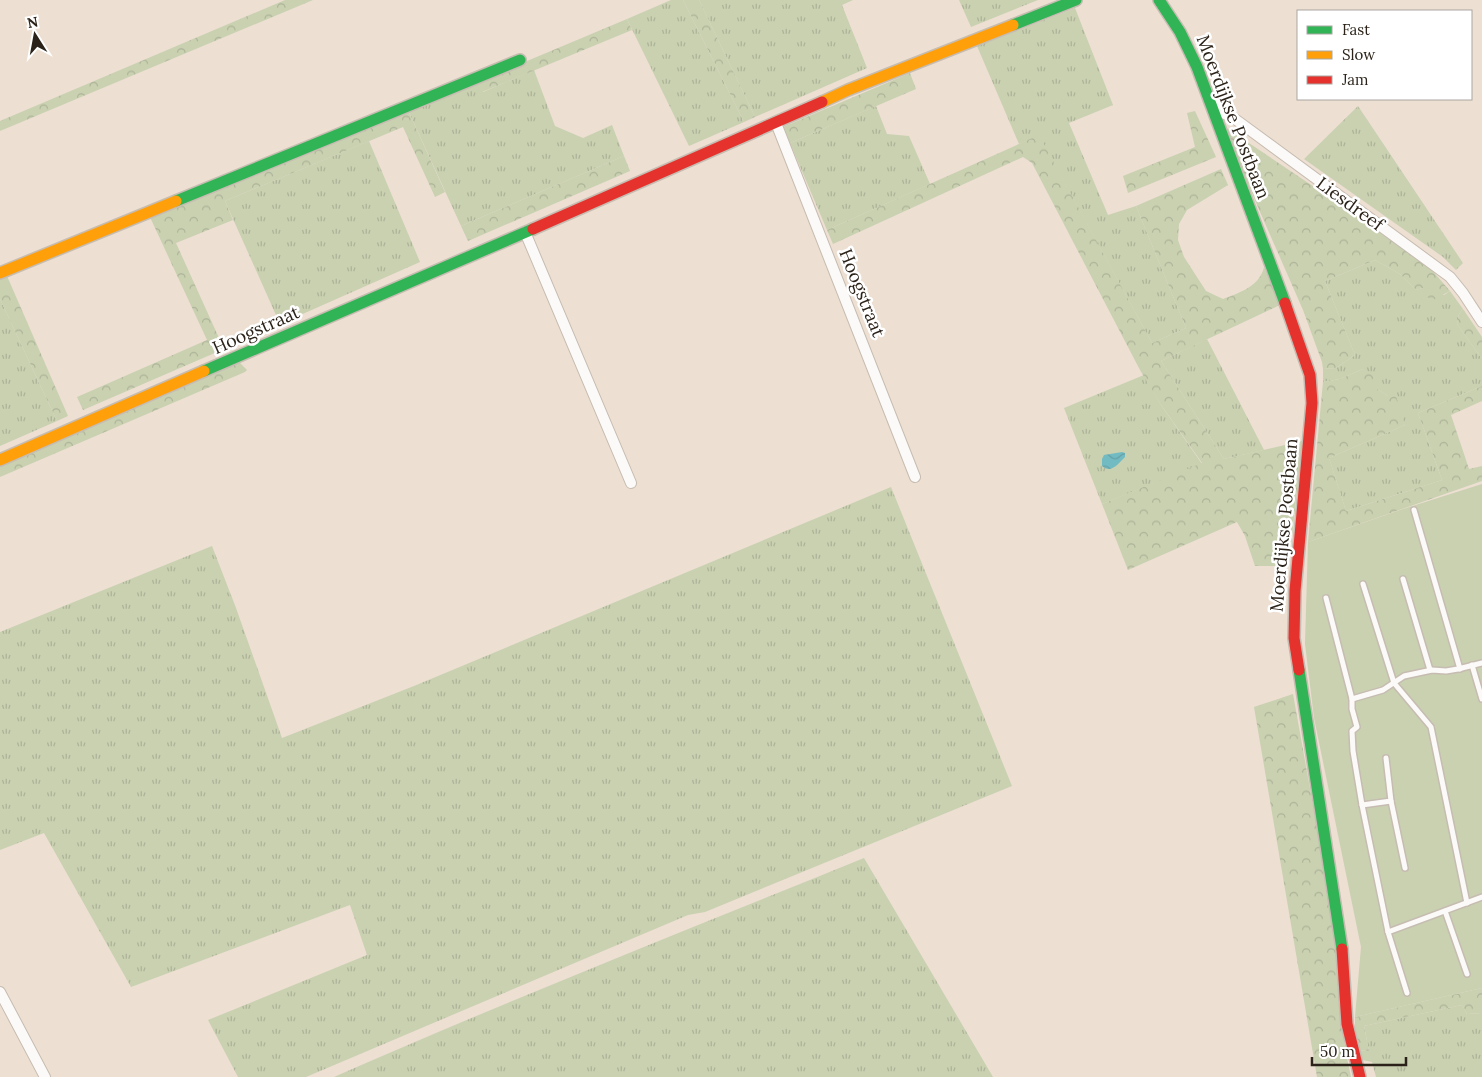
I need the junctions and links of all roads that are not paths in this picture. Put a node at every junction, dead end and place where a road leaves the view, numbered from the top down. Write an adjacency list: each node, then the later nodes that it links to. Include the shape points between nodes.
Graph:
1 (1076, 0): 5 (street, Hoogstraat, via 848,90)
2 (1159, 0): 4 (street, Moerdijkse Postbaan, via 1183,36)
3 (520, 60): 7 (street)
4 (1208, 96): 8 (street, Liesdreef, via 1222,112 1450,277); 35 (street, Moerdijkse Postbaan, via 1310,375 1312,403 1295,592 1294,638 1342,952 1347,1024)
5 (776, 123): 6 (street, Hoogstraat); 10 (street, Hoogstraat)
6 (525, 232): 9 (street, Hoogstraat); 11 (street)
7 (0, 273)
8 (1482, 322)
9 (0, 460)
10 (916, 477)
11 (632, 483)
12 (1414, 510): 18 (lane)
13 (1403, 579): 19 (lane)
14 (1363, 584): 20 (lane)
15 (1326, 598): 21 (lane)
16 (1482, 663): 17 (lane)
17 (1472, 665): 18 (lane); 22 (lane)
18 (1460, 669): 19 (lane)
19 (1430, 670): 20 (lane, via 1404,676)
20 (1394, 683): 21 (lane, via 1383,690); 28 (lane, via 1431,727)
21 (1352, 699): 25 (lane, via 1358,727 1352,731 1353,751)
22 (1482, 699)
23 (1386, 758): 24 (lane)
24 (1392, 801): 25 (lane); 26 (lane)
25 (1362, 805): 30 (lane)
26 (1404, 868)
27 (1482, 898): 28 (lane)
28 (1467, 903): 29 (lane)
29 (1445, 911): 30 (lane); 31 (lane)
30 (1388, 932): 33 (lane)
31 (1468, 974)
32 (0, 992): 34 (street)
33 (1407, 994)
34 (45, 1077)
35 (1360, 1077)

